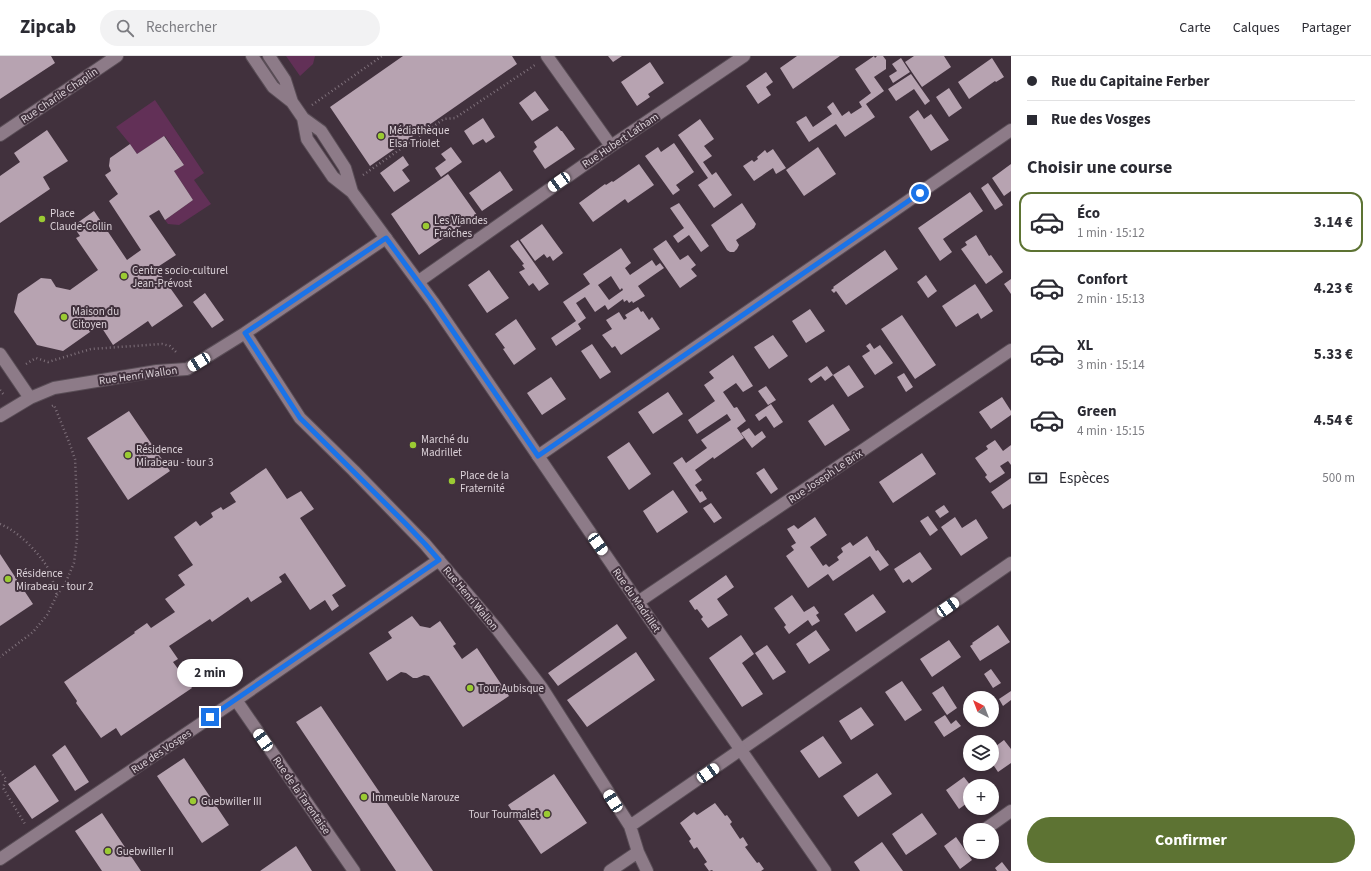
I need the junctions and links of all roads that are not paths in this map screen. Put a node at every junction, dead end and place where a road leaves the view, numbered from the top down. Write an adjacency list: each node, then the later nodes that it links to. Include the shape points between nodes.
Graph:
1 (117, 56): 8 (street, Rue Charlie Chaplin)
2 (252, 56): 6 (street, Rue du Madrillet, via 273,87)
3 (269, 56): 6 (street, Rue du Madrillet, via 285,80)
4 (744, 56): 9 (street, Rue Hubert Latham)
5 (543, 59): 9 (street)
6 (292, 102): 10 (street, Rue du Madrillet, via 301,115 307,139 333,177 352,192)
7 (1011, 130): 17 (street)
8 (0, 135)
9 (611, 146): 11 (street, Rue Hubert Latham)
10 (386, 238): 11 (street, Rue du Madrillet); 12 (street)
11 (418, 281): 17 (street, Rue du Madrillet)
12 (245, 333): 15 (street, Rue Henri Wallon, via 187,369 157,371 54,388); 18 (street, Rue Henri Wallon, via 300,418)
13 (1011, 350): 20 (street, Rue Joseph Le Brix)
14 (0, 354): 15 (street)
15 (30, 398): 16 (street, Rue Henri Wallon)
16 (0, 416)
17 (538, 456): 20 (street, Rue du Madrillet)
18 (439, 560): 21 (street, Rue des Vosges); 25 (street, Rue Henri Wallon, via 497,628 542,688)
19 (1011, 563): 22 (street)
20 (638, 602): 22 (street, Rue du Madrillet)
21 (236, 700): 27 (street, Rue des Vosges); 28 (street, Rue de la Tarentaise)
22 (741, 750): 25 (street); 31 (street, Rue du Madrillet)
23 (1011, 811): 24 (street)
24 (994, 823)
25 (630, 826): 26 (street, Rue Henri Wallon)
26 (638, 852): 29 (street); 30 (street, Rue Henri Wallon)
27 (0, 859)
28 (354, 871)
29 (610, 871)
30 (647, 871)
31 (826, 871)

